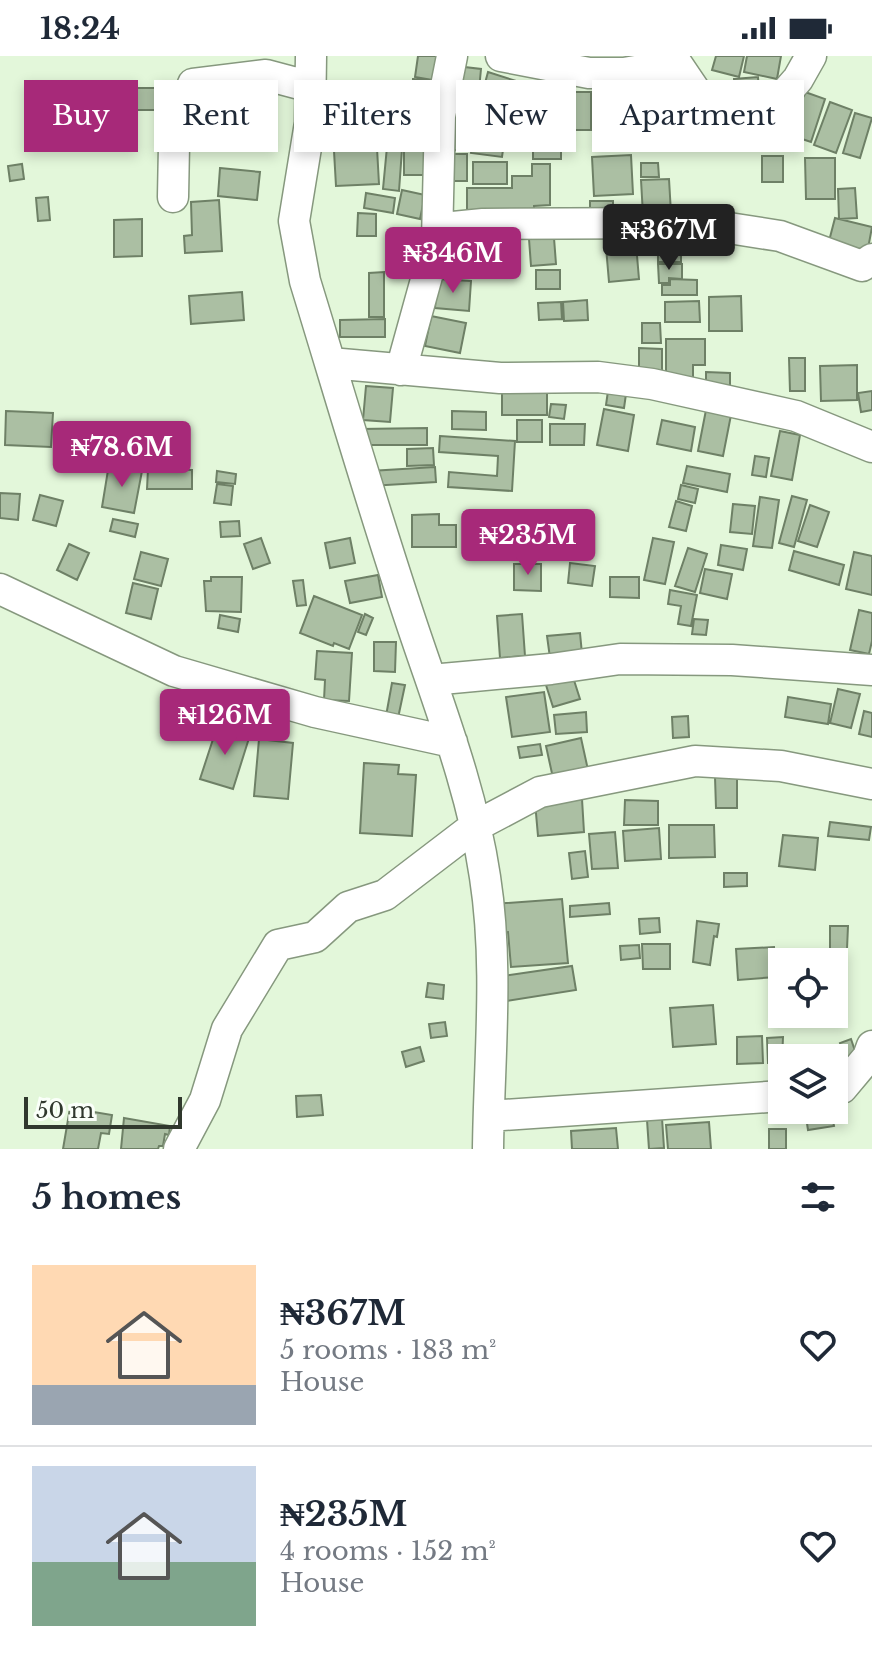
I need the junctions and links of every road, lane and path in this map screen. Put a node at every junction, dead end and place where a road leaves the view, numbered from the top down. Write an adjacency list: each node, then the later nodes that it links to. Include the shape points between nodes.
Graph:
1 (311, 56): 5 (street)
2 (452, 56): 9 (street, via 440,116)
3 (501, 56): 4 (street, via 589,73 677,64 702,101 727,125 770,111)
4 (811, 56)
5 (311, 80)
6 (294, 82): 8 (street, via 266,75 193,84 174,145)
7 (305, 152): 11 (street, via 294,221 305,281)
8 (173, 197)
9 (437, 240): 10 (street, via 453,227 483,224 682,223 780,236 862,266); 12 (street)
10 (872, 259)
11 (330, 363): 12 (street); 16 (street)
12 (401, 370): 13 (street, via 652,384 796,416)
13 (872, 447)
14 (0, 589): 17 (street, via 174,671 315,712)
15 (872, 670): 16 (street, via 620,659)
16 (431, 680): 17 (street)
17 (452, 742): 19 (street)
18 (872, 784): 19 (street, via 781,766 695,761 540,792)
19 (474, 827): 23 (street, via 485,878 494,988); 24 (street, via 385,895 348,907 315,937 278,945 227,1029 205,1100)
20 (872, 1046): 21 (street)
21 (848, 1081)
22 (768, 1096): 23 (street)
23 (489, 1116): 25 (street)
24 (179, 1149)
25 (488, 1149)

